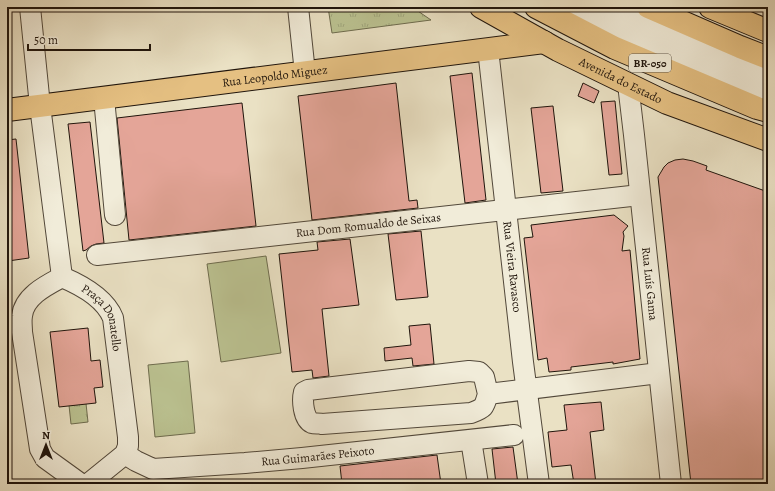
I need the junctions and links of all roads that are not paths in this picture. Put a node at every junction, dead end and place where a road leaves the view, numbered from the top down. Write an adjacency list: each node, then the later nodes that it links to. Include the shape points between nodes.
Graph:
1 (30, 7): 20 (street)
2 (298, 7): 15 (street)
3 (481, 7): 12 (main road, Avenida do Estado)
4 (536, 7): 22 (main road, BR-050, via 615,48)
5 (576, 7): 18 (street, via 678,59)
6 (608, 7): 16 (street, via 686,43)
7 (648, 7): 14 (main road)
8 (710, 7): 9 (main road)
9 (735, 18): 10 (street); 11 (main road)
10 (768, 19)
11 (768, 31)
12 (544, 42): 13 (main road, Rua Leopoldo Miguez); 17 (main road, Avenida do Estado)
13 (488, 49): 15 (main road, Rua Leopoldo Miguez); 25 (street, Rua Vieira Ravasco)
14 (768, 58)
15 (306, 73): 19 (main road, Rua Leopoldo Miguez)
16 (768, 75)
17 (628, 84): 23 (main road, Avenida do Estado, via 667,103); 24 (street, Rua Luís Gama)
18 (768, 95)
19 (104, 98): 20 (main road, Rua Leopoldo Miguez); 26 (street)
20 (40, 106): 21 (main road, Rua Leopoldo Miguez); 28 (street)
21 (7, 110)
22 (768, 111)
23 (768, 140)
24 (640, 195): 25 (street, Rua Dom Romualdo de Seixas); 29 (street, Rua Luís Gama)
25 (506, 210): 27 (street, Rua Dom Romualdo de Seixas); 30 (street, Rua Vieira Ravasco)
26 (115, 215)
27 (97, 255)
28 (62, 277): 34 (street, Praça Donatello, via 78,283 93,294 110,310 113,318 128,436); 35 (street, Praça Donatello, via 38,290 26,304 22,315 22,332 40,449 45,458)
29 (659, 372): 30 (street); 39 (street, Rua Luís Gama)
30 (527, 388): 31 (street); 38 (street, Rua Vieira Ravasco)
31 (488, 394): 31 (street, via 482,409 471,413 322,424 311,422 306,417 303,397 304,392 308,390 469,371 479,372 484,377)
32 (514, 435): 33 (street, Rua Guimarães Peixoto)
33 (471, 440): 34 (street, Rua Guimarães Peixoto, via 302,458 153,469); 37 (street)
34 (125, 454): 36 (street)
35 (81, 484)
36 (88, 484)
37 (478, 484)
38 (539, 484)
39 (671, 484)

